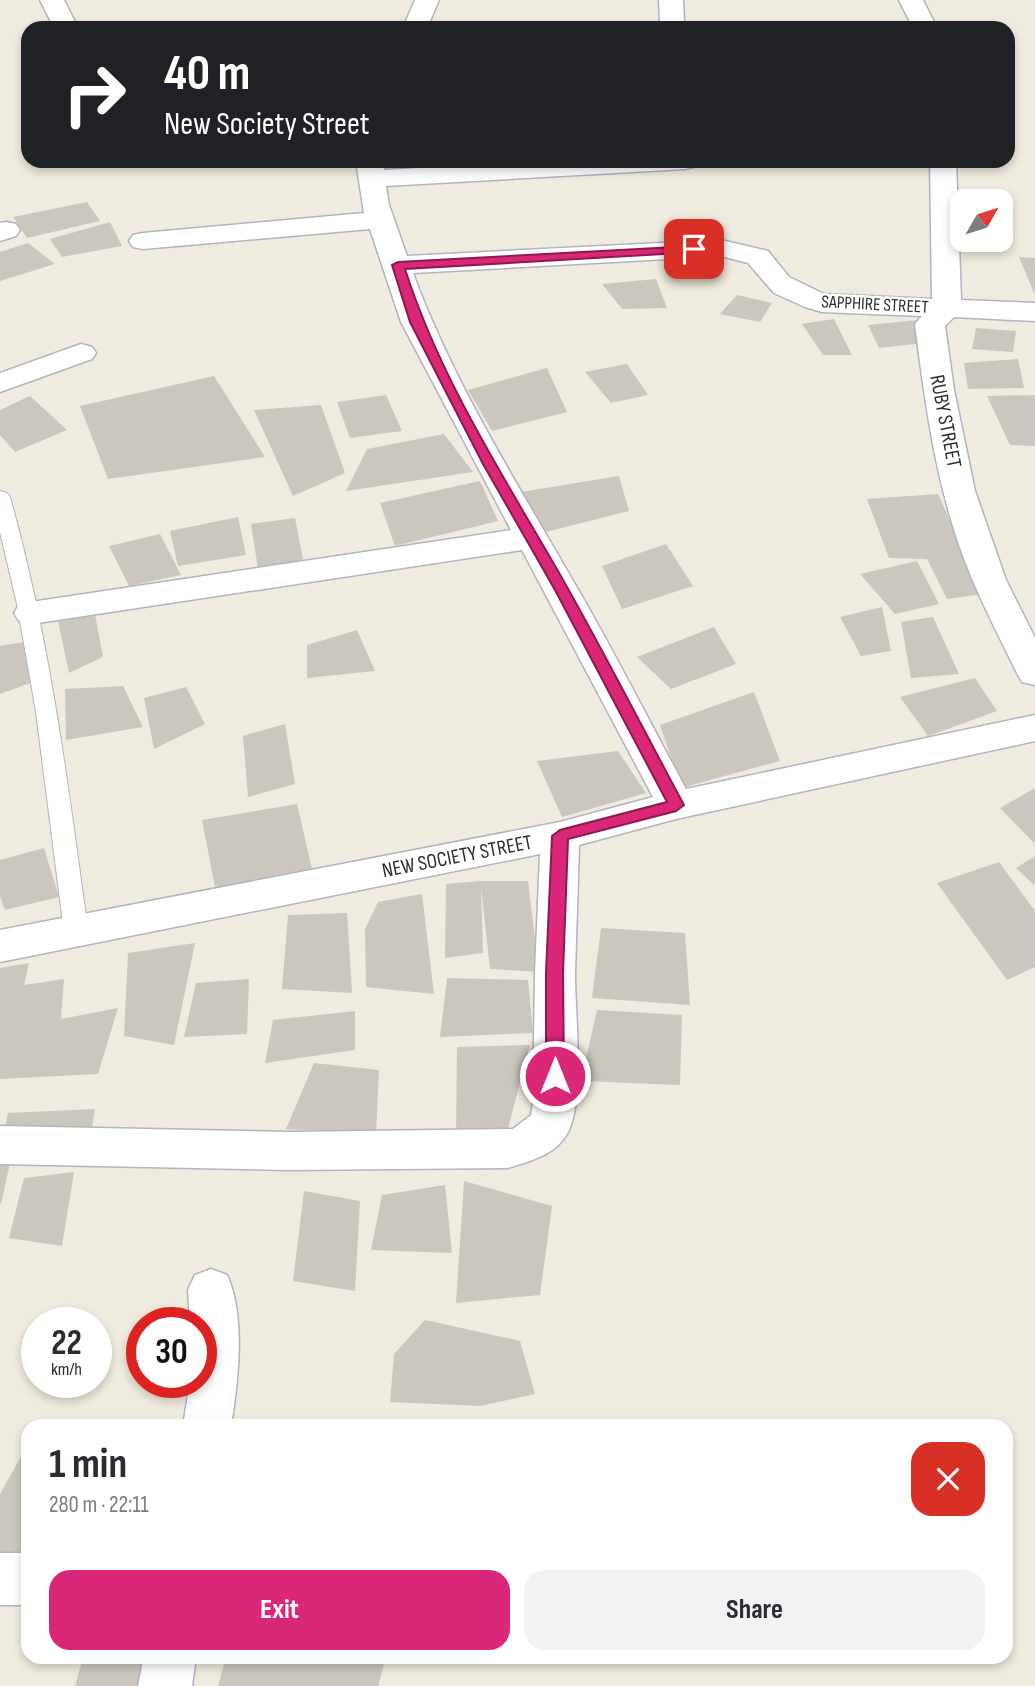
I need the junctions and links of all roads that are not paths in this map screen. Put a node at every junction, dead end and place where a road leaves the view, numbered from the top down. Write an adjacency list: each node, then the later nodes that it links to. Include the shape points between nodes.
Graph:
1 (52, 0): 4 (street)
2 (427, 0): 5 (street)
3 (911, 0): 6 (street)
4 (62, 21)
5 (418, 21)
6 (922, 21)
7 (440, 168): 9 (street)
8 (943, 168): 13 (street)
9 (370, 170): 10 (street)
10 (381, 220): 11 (street); 12 (street)
11 (143, 241)
12 (398, 265): 13 (street, SAPPHIRE STREET, via 721,248 756,256 783,286 822,303); 18 (street, via 416,322)
13 (947, 308): 14 (street, SAPPHIRE STREET); 20 (street, RUBY STREET, via 930,324 959,491 989,580)
14 (1035, 312)
15 (81, 354): 16 (street)
16 (0, 383)
17 (0, 497): 19 (lane)
18 (532, 538): 19 (street); 22 (street)
19 (31, 612): 24 (lane)
20 (1035, 673)
21 (1035, 727): 22 (street, NEW SOCIETY STREET)
22 (676, 805): 23 (street, NEW SOCIETY STREET)
23 (560, 836): 24 (street, NEW SOCIETY STREET); 26 (street, via 555,1101 551,1124 527,1143 508,1149 289,1152)
24 (76, 930): 25 (street, NEW SOCIETY STREET)
25 (0, 946)
26 (0, 1145)
27 (211, 1290): 28 (street, via 216,1372)
28 (208, 1419)
29 (0, 1578): 30 (street)
30 (21, 1579)
31 (169, 1664): 32 (street)
32 (165, 1686)

